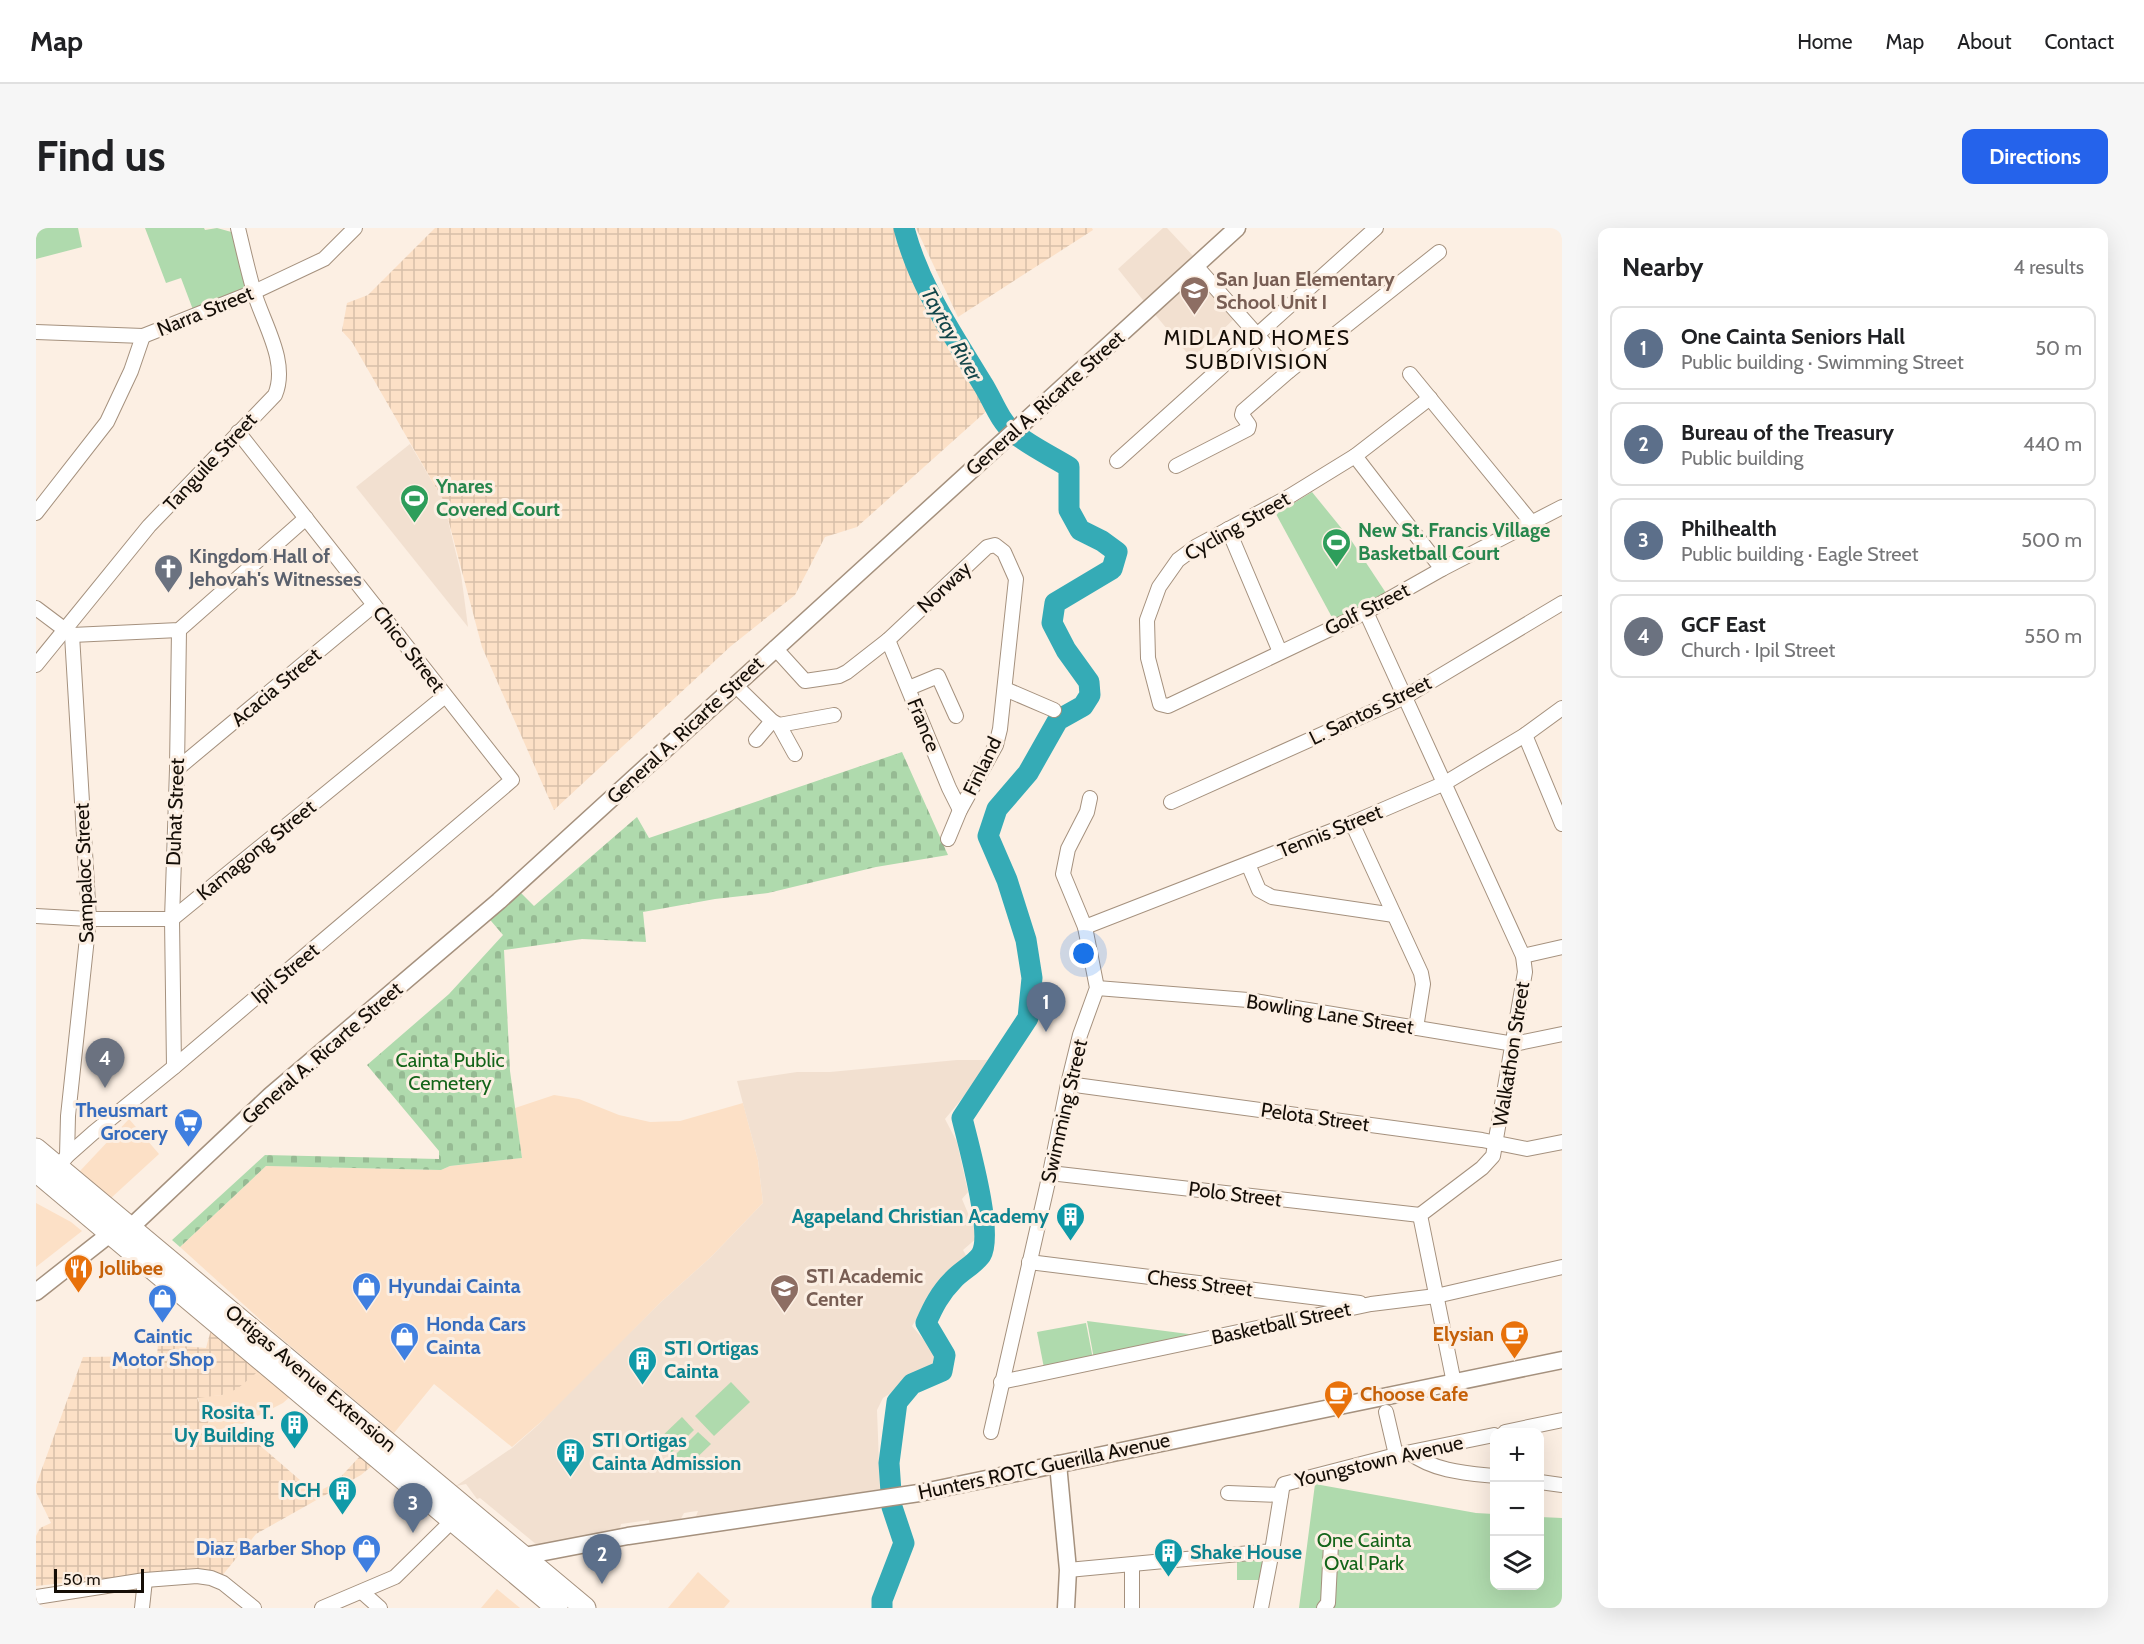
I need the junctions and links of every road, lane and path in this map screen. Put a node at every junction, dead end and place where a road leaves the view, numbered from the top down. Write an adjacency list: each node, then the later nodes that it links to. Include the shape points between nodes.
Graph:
1 (238, 228): 7 (street, Tanguile Street)
2 (355, 228): 7 (street, Narra Street, via 324,259)
3 (1237, 228): 6 (street, General A. Ricarte Street)
4 (1376, 228): 9 (street)
5 (1439, 252): 11 (street)
6 (1196, 266): 9 (street); 31 (street, General A. Ricarte Street)
7 (254, 292): 10 (street, Narra Street); 14 (street, Tanguile Street, via 273,345 279,385 275,395)
8 (36, 332): 10 (street, Narra Street)
9 (1257, 335): 11 (street); 16 (street)
10 (143, 336): 19 (street, via 107,422)
11 (1289, 371): 17 (street, via 1242,413 1248,429)
12 (1410, 374): 13 (street)
13 (1430, 398): 15 (street, Cycling Street); 21 (street)
14 (238, 432): 20 (street, Chico Street); 29 (street, Tanguile Street, via 150,526)
15 (1355, 456): 22 (street, Cycling Street); 23 (street)
16 (1117, 460)
17 (1176, 466)
18 (1562, 507): 21 (street, Golf Street)
19 (36, 513)
20 (306, 518): 25 (street, Chico Street); 28 (street)
21 (1532, 523): 23 (street, Golf Street)
22 (1228, 529): 32 (street); 39 (street, Cycling Street, via 1178,560 1159,587 1147,621 1148,658 1160,704)
23 (1442, 569): 27 (street, Golf Street)
24 (1562, 603): 38 (street, L. Santos Street)
25 (374, 605): 37 (street, Chico Street); 48 (street, Acacia Street)
26 (36, 608): 29 (street)
27 (1366, 612): 32 (street, Golf Street); 38 (street, Walkathon Street)
28 (179, 630): 29 (street); 48 (street, Duhat Street)
29 (68, 632): 33 (street, Tanguile Street); 60 (street, Sampaloc Street)
30 (888, 640): 31 (street, Norway, via 839,676 805,681); 35 (street, France); 36 (street, Norway, via 987,547 995,545 1004,552 1016,579)
31 (775, 648): 34 (street, General A. Ricarte Street)
32 (1280, 652): 39 (street, Golf Street)
33 (36, 665)
34 (735, 685): 44 (street); 78 (street, General A. Ricarte Street, via 499,901)
35 (909, 688): 43 (street, via 938,676); 53 (street, France)
36 (1005, 689): 41 (street); 53 (street, Finland, via 996,745)
37 (446, 696): 49 (street, Chico Street); 61 (street, Kamagong Street)
38 (1405, 697): 50 (street, Walkathon Street); 52 (street, L. Santos Street)
39 (1168, 706)
40 (1562, 708): 45 (street, Tennis Street)
41 (1054, 710)
42 (834, 715): 44 (street)
43 (956, 716)
44 (776, 723): 46 (street); 47 (street)
45 (1525, 735): 50 (street, Tennis Street); 55 (street)
46 (756, 740)
47 (795, 754)
48 (177, 769): 61 (street, Duhat Street)
49 (512, 780): 69 (street, Ipil Street)
50 (1445, 783): 54 (street, Tennis Street); 64 (street, Walkathon Street)
51 (1090, 798): 62 (street, via 1068,849 1063,874)
52 (1171, 802)
53 (960, 810): 56 (street, Finland)
54 (1352, 823): 57 (street, Tennis Street); 58 (street)
55 (1562, 824)
56 (948, 839)
57 (1248, 864): 58 (street, via 1259,890 1272,897); 62 (street, Tennis Street)
58 (1394, 915): 66 (street, via 1421,973)
59 (36, 916): 60 (street)
60 (89, 919): 61 (street); 74 (street, Sampaloc Street)
61 (172, 919): 69 (street, Duhat Street)
62 (1085, 927): 65 (street)
63 (1562, 947): 64 (street)
64 (1523, 956): 68 (street, Walkathon Street, via 1525,972)
65 (1097, 988): 66 (street, Bowling Lane Street, via 1248,1000); 70 (street, Swimming Street)
66 (1416, 1029): 68 (street, Bowling Lane Street)
67 (1562, 1035): 68 (street, Bowling Lane Street)
68 (1514, 1044): 72 (street, Walkathon Street)
69 (174, 1067): 74 (street, Ipil Street)
70 (1068, 1084): 72 (street, Pelota Street); 76 (street, Swimming Street)
71 (1562, 1142): 72 (street, Pelota Street, via 1527,1149)
72 (1497, 1143): 77 (street, Walkathon Street, via 1493,1156 1482,1168)
73 (36, 1149): 74 (main road, Ortigas Avenue Extension)
74 (63, 1162): 78 (main road, Ortigas Avenue Extension)
75 (36, 1171): 78 (main road, Ortigas Avenue Extension)
76 (1050, 1173): 77 (street, Polo Street); 79 (street, Swimming Street)
77 (1420, 1215): 82 (street)
78 (120, 1231): 81 (street, General A. Ricarte Street); 101 (main road, Ortigas Avenue Extension); 104 (main road, Ortigas Avenue Extension)
79 (1029, 1262): 83 (street, Chess Street); 85 (street, Swimming Street)
80 (1562, 1267): 82 (street, Basketball Street)
81 (36, 1292)
82 (1436, 1296): 83 (street, Basketball Street); 86 (street)
83 (1371, 1304): 85 (street, Basketball Street)
84 (1562, 1360): 86 (street, Hunters ROTC Guerilla Avenue)
85 (1001, 1382): 90 (street, Swimming Street)
86 (1454, 1383): 94 (street, Hunters ROTC Guerilla Avenue)
87 (1386, 1412): 93 (street)
88 (1562, 1420): 89 (street)
89 (1524, 1428)
90 (991, 1432)
91 (1490, 1436): 92 (street, Youngstown Avenue)
92 (1435, 1447): 93 (street, Youngstown Avenue); 95 (street)
93 (1403, 1454): 95 (street); 100 (street, Youngstown Avenue, via 1291,1481 1284,1484)
94 (1058, 1464): 104 (street, Hunters ROTC Guerilla Avenue, via 919,1493 628,1536); 106 (street)
95 (1438, 1468): 96 (street)
96 (1490, 1475)
97 (1544, 1483): 98 (street)
98 (1562, 1485)
99 (1228, 1493): 100 (street)
100 (1281, 1495): 103 (street, Youngstown Avenue)
101 (453, 1520): 108 (street, via 395,1577); 115 (main road, Ortigas Avenue Extension)
102 (1331, 1544): 120 (street, via 1329,1603)
103 (1272, 1551): 105 (street); 119 (street, Youngstown Avenue)
104 (524, 1556): 116 (main road, Ortigas Avenue Extension)
105 (1132, 1565): 106 (street); 118 (street)
106 (1068, 1570): 117 (street)
107 (146, 1581): 110 (street); 111 (street); 112 (street, via 211,1578 224,1583)
108 (362, 1592): 113 (street); 114 (street)
109 (36, 1597): 110 (street)
110 (57, 1601)
111 (142, 1608)
112 (255, 1608)
113 (322, 1608)
114 (380, 1608)
115 (557, 1608)
116 (585, 1608)
117 (1066, 1608)
118 (1132, 1608)
119 (1261, 1608)
120 (1324, 1608)

